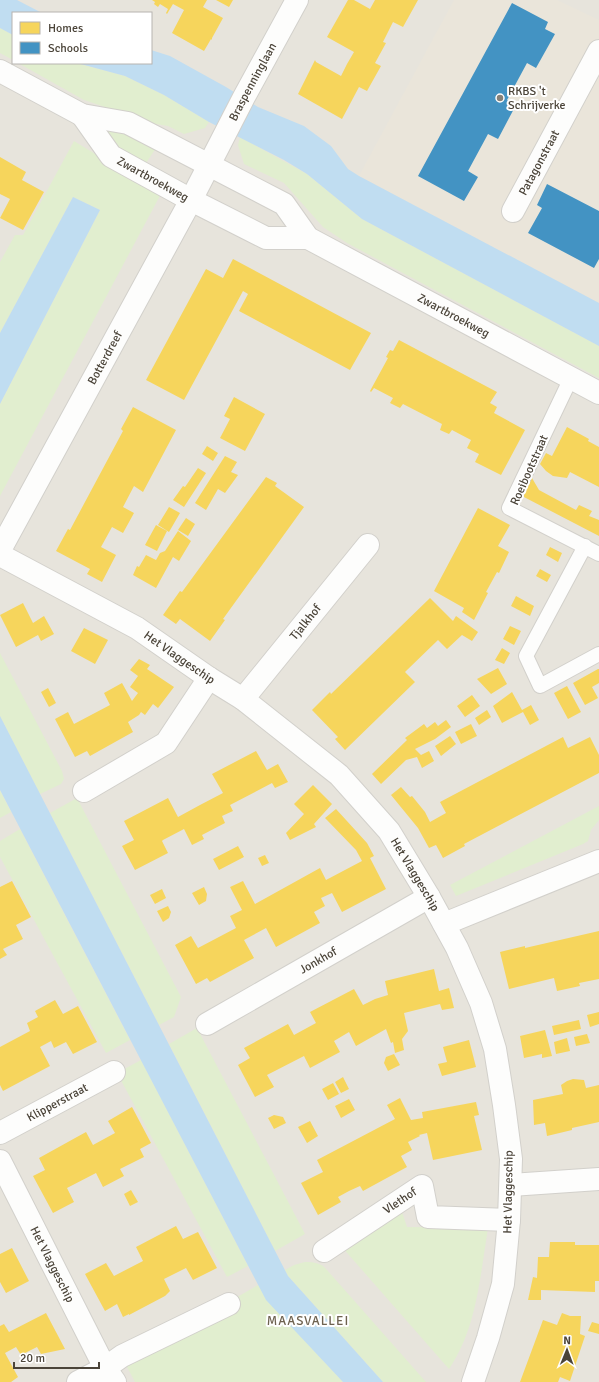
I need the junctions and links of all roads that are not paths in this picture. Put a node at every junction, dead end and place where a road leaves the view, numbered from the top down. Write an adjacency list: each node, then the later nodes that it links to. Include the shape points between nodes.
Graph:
1 (297, 0): 5 (street, Braspenninglaan, via 223,136)
2 (599, 51): 7 (street, Patagonstraat)
3 (0, 71): 4 (street, Zwartbroekweg)
4 (82, 115): 5 (street, Zwartbroekweg, via 128,123); 6 (street, Zwartbroekweg, via 112,156)
5 (210, 165): 6 (street, Botterdreef); 8 (street, Zwartbroekweg, via 284,204)
6 (191, 200): 8 (street, Zwartbroekweg, via 266,238); 13 (street, Botterdreef)
7 (513, 211)
8 (308, 238): 9 (street, Zwartbroekweg)
9 (571, 378): 10 (street, Zwartbroekweg); 12 (lane, Roeibootstraat, via 509,508)
10 (599, 394)
11 (368, 545): 18 (street, Tjalkhof)
12 (585, 546): 14 (lane, Roeibootstraat); 16 (lane, via 526,656 540,686)
13 (0, 550)
14 (599, 554)
15 (0, 555): 17 (street, Het Vlaggeschip, via 137,628)
16 (599, 654)
17 (209, 678): 18 (street, Het Vlaggeschip); 19 (street, via 166,743)
18 (243, 699): 21 (street, Het Vlaggeschip, via 339,775 389,831)
19 (84, 791)
20 (599, 861): 22 (street)
21 (429, 897): 22 (street, Het Vlaggeschip); 23 (street, Jonkhof)
22 (444, 924): 28 (street, Het Vlaggeschip, via 480,1003 495,1049 511,1159)
23 (207, 1024)
24 (114, 1072): 25 (street, Klipperstraat)
25 (0, 1133)
26 (0, 1161): 32 (street, Het Vlaggeschip)
27 (599, 1179): 28 (street)
28 (511, 1185): 29 (street, Het Vlaggeschip)
29 (509, 1220): 30 (street, Vlethof, via 428,1217 422,1186); 34 (street, Het Vlaggeschip, via 503,1284)
30 (324, 1251)
31 (229, 1304): 32 (street, via 122,1356)
32 (110, 1375): 33 (street)
33 (78, 1382)
34 (473, 1382)

